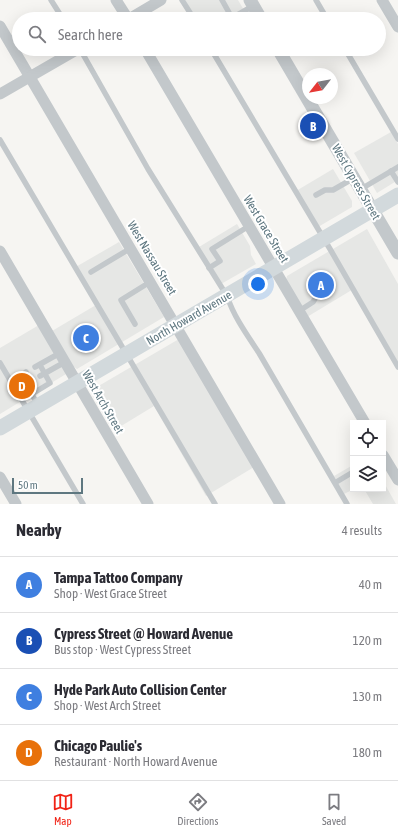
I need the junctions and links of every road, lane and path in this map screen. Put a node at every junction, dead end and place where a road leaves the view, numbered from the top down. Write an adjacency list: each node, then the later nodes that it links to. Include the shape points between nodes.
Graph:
1 (51, 0): 9 (lane)
2 (116, 0): 10 (street)
3 (162, 0): 11 (street)
4 (182, 0): 12 (lane)
5 (222, 0): 13 (lane)
6 (316, 0): 16 (lane)
7 (382, 0): 18 (street)
8 (251, 3): 14 (lane); 15 (street)
9 (58, 12)
10 (124, 12)
11 (141, 12)
12 (190, 12)
13 (229, 12)
14 (240, 12)
15 (257, 12)
16 (323, 12)
17 (0, 26): 19 (street, West Nassau Street)
18 (398, 27)
19 (12, 46)
20 (18, 56): 27 (street, West Nassau Street)
21 (67, 56): 27 (street)
22 (83, 56): 44 (lane)
23 (149, 56): 39 (street, West Grace Street)
24 (215, 56): 40 (lane)
25 (282, 56): 33 (street, West Cypress Street)
26 (349, 56): 29 (lane)
27 (30, 77): 28 (street); 41 (street, West Nassau Street)
28 (0, 94)
29 (398, 139)
30 (0, 140): 53 (lane)
31 (398, 167): 32 (lane)
32 (391, 171): 34 (lane); 35 (lane)
33 (354, 178): 35 (street, West Cypress Street); 36 (lane, via 333,190 325,190)
34 (398, 182)
35 (360, 189): 38 (street, West Cypress Street)
36 (316, 195)
37 (398, 195): 38 (main road, North Howard Avenue)
38 (373, 210): 40 (main road, North Howard Avenue); 43 (street, West Cypress Street)
39 (249, 226): 44 (lane, via 212,249 220,261); 45 (street, West Grace Street)
40 (324, 239): 45 (main road, North Howard Avenue); 56 (lane)
41 (131, 248): 46 (lane); 47 (street, West Nassau Street)
42 (0, 251): 54 (street, West Arch Street)
43 (398, 253)
44 (209, 268): 49 (lane)
45 (274, 268): 49 (main road, North Howard Avenue); 50 (street, West Grace Street)
46 (91, 272)
47 (151, 282): 51 (lane, via 121,300); 52 (street, West Nassau Street)
48 (331, 287): 50 (lane)
49 (227, 296): 52 (main road, North Howard Avenue); 74 (lane, via 230,307)
50 (299, 311): 62 (street, West Grace Street)
51 (135, 324)
52 (176, 325): 53 (main road, North Howard Avenue); 73 (street, West Nassau Street)
53 (127, 354): 59 (main road, North Howard Avenue); 72 (lane)
54 (62, 357): 58 (lane); 58 (lane, via 38,366); 59 (street, West Arch Street)
55 (0, 363): 61 (lane)
56 (398, 367)
57 (26, 372): 61 (lane, via 22,376 29,382)
58 (42, 375): 60 (lane)
59 (77, 383): 60 (main road, North Howard Avenue); 71 (street, West Arch Street)
60 (53, 389): 61 (main road, North Howard Avenue)
61 (33, 404): 63 (main road, North Howard Avenue); 70 (lane)
62 (363, 420)
63 (0, 428)
64 (384, 456): 67 (street)
65 (350, 474): 68 (lane)
66 (0, 477): 69 (street)
67 (398, 480)
68 (338, 481)
69 (16, 504)
70 (83, 504)
71 (148, 504)
72 (215, 504)
73 (280, 504)
74 (347, 504)

